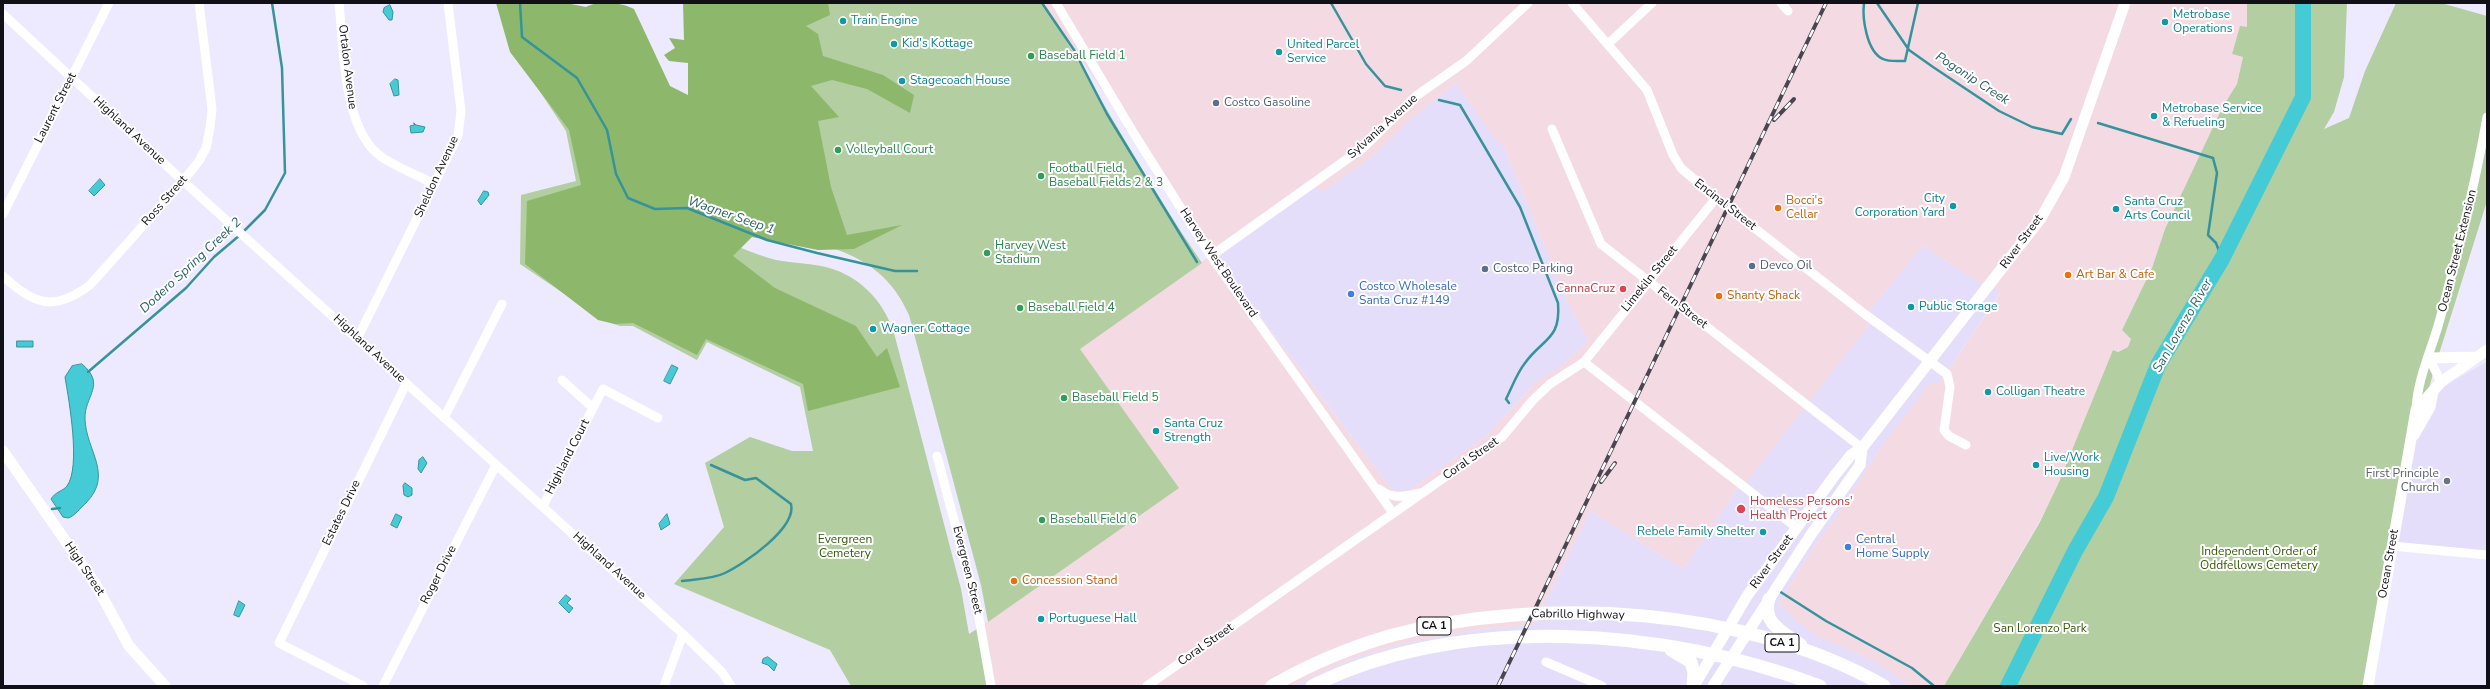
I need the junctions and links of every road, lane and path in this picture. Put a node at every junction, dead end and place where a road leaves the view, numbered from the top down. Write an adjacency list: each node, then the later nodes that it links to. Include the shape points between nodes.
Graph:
1 (109, 3): 14 (street, Laurent Street)
2 (199, 3): 17 (street, Ross Street, via 212,109 210,128 200,160)
3 (339, 3): 18 (street, Ortalon Avenue, via 351,111 364,137 382,158)
4 (448, 3): 18 (street, Sheldon Avenue, via 461,110 458,136)
5 (1056, 3): 21 (street, Harvey West Boulevard, via 1136,138)
6 (1528, 3): 21 (street, Sylvania Avenue, via 1466,61 1416,96 1364,147)
7 (1572, 3): 13 (street, Encinal Street)
8 (1652, 3): 13 (street)
9 (1781, 3): 11 (street)
10 (2125, 3): 30 (main road, River Street, via 2064,178 2024,242)
11 (1788, 11)
12 (3, 14): 14 (street, Highland Avenue)
13 (1608, 44): 19 (street, Encinal Street, via 1647,90 1673,155 1681,168)
14 (72, 77): 17 (street, Highland Avenue); 20 (street, Laurent Street)
15 (2487, 117): 28 (street, Ocean Street Extension, via 2473,197)
16 (1552, 130): 23 (street, Fern Street, via 1601,244)
17 (183, 182): 22 (street, Ross Street, via 90,285 77,295 61,301 32,299); 25 (street, Highland Avenue)
18 (435, 184): 25 (street, Sheldon Avenue)
19 (1716, 198): 23 (street, Limekiln Street); 30 (street, Encinal Street)
20 (3, 214)
21 (1211, 256): 45 (street, Harvey West Boulevard)
22 (3, 276)
23 (1648, 281): 29 (street, Limekiln Street); 41 (street, Fern Street)
24 (502, 304): 37 (street)
25 (358, 337): 33 (street, Highland Avenue)
26 (2487, 350): 27 (main road, Ocean Street)
27 (2476, 357): 28 (main road); 32 (main road, Ocean Street)
28 (2429, 358): 32 (street); 36 (street, Ocean Street, via 2417,394)
29 (1584, 362): 46 (street, Coral Street, via 1550,384 1502,437); 49 (street)
30 (1930, 362): 40 (street, Encinal Street, via 1946,374 1950,382 1944,430 1949,436); 41 (main road, River Street)
31 (562, 380): 35 (street, Highland Court)
32 (2441, 382): 34 (main road, Ocean Street)
33 (406, 384): 37 (street, Highland Avenue); 62 (street, Estates Drive, via 279,643)
34 (2433, 392): 36 (main road, Ocean Street); 39 (main road, Ocean Street, via 2430,407)
35 (593, 408): 38 (street, Highland Court, via 604,389); 47 (street, Highland Court)
36 (2416, 410): 39 (main road, Ocean Street)
37 (444, 418): 44 (street, Highland Avenue)
38 (658, 418)
39 (2410, 441): 50 (main road, Ocean Street)
40 (1966, 445)
41 (1862, 448): 49 (main road, River Street, via 1851,455); 52 (main road, River Street, via 1860,465)
42 (3, 451): 61 (main road, High Street, via 96,585 129,646)
43 (936, 456): 66 (street, Evergreen Street, via 977,607)
44 (496, 465): 47 (street, Highland Avenue); 63 (street, Roger Drive)
45 (1372, 484): 46 (street, via 1386,495 1395,497); 48 (street, Harvey West Boulevard)
46 (1424, 492): 48 (street, Coral Street)
47 (543, 506): 54 (street, Highland Avenue)
48 (1393, 513): 67 (street, Coral Street)
49 (1797, 528): 53 (main road, River Street, via 1748,596)
50 (2392, 546): 51 (street); 75 (main road, Ocean Street)
51 (2487, 555)
52 (1769, 599): 55 (main road, River Street); 58 (highway, via 1766,607 1771,621)
53 (1728, 629): 55 (highway, Cabrillo Highway / CA 1); 57 (main road, River Street); 68 (highway, Cabrillo Highway / CA 1, via 1665,619 1588,613 1541,613 1489,618 1412,631 1374,641 1320,662)
54 (683, 634): 64 (street); 65 (street, Highland Avenue, via 722,672)
55 (1748, 634): 58 (highway, Cabrillo Highway / CA 1); 59 (main road, River Street)
56 (1654, 643): 57 (highway, Cabrillo Highway / CA 1); 69 (highway, Cabrillo Highway / CA 1, via 1556,637 1451,644 1394,655); 71 (highway, via 1680,654 1691,662)
57 (1714, 654): 59 (highway, Cabrillo Highway / CA 1); 71 (main road, River Street)
58 (1816, 655): 74 (highway, Cabrillo Highway / CA 1, via 1852,669)
59 (1731, 658): 72 (main road, River Street); 73 (highway, Cabrillo Highway / CA 1)
60 (1546, 662): 70 (street)
61 (165, 686)
62 (363, 686)
63 (383, 686)
64 (664, 686)
65 (731, 686)
66 (992, 686)
67 (1147, 686)
68 (1272, 686)
69 (1312, 686)
70 (1602, 686)
71 (1694, 686)
72 (1713, 686)
73 (1820, 686)
74 (1884, 686)
75 (2368, 686)

